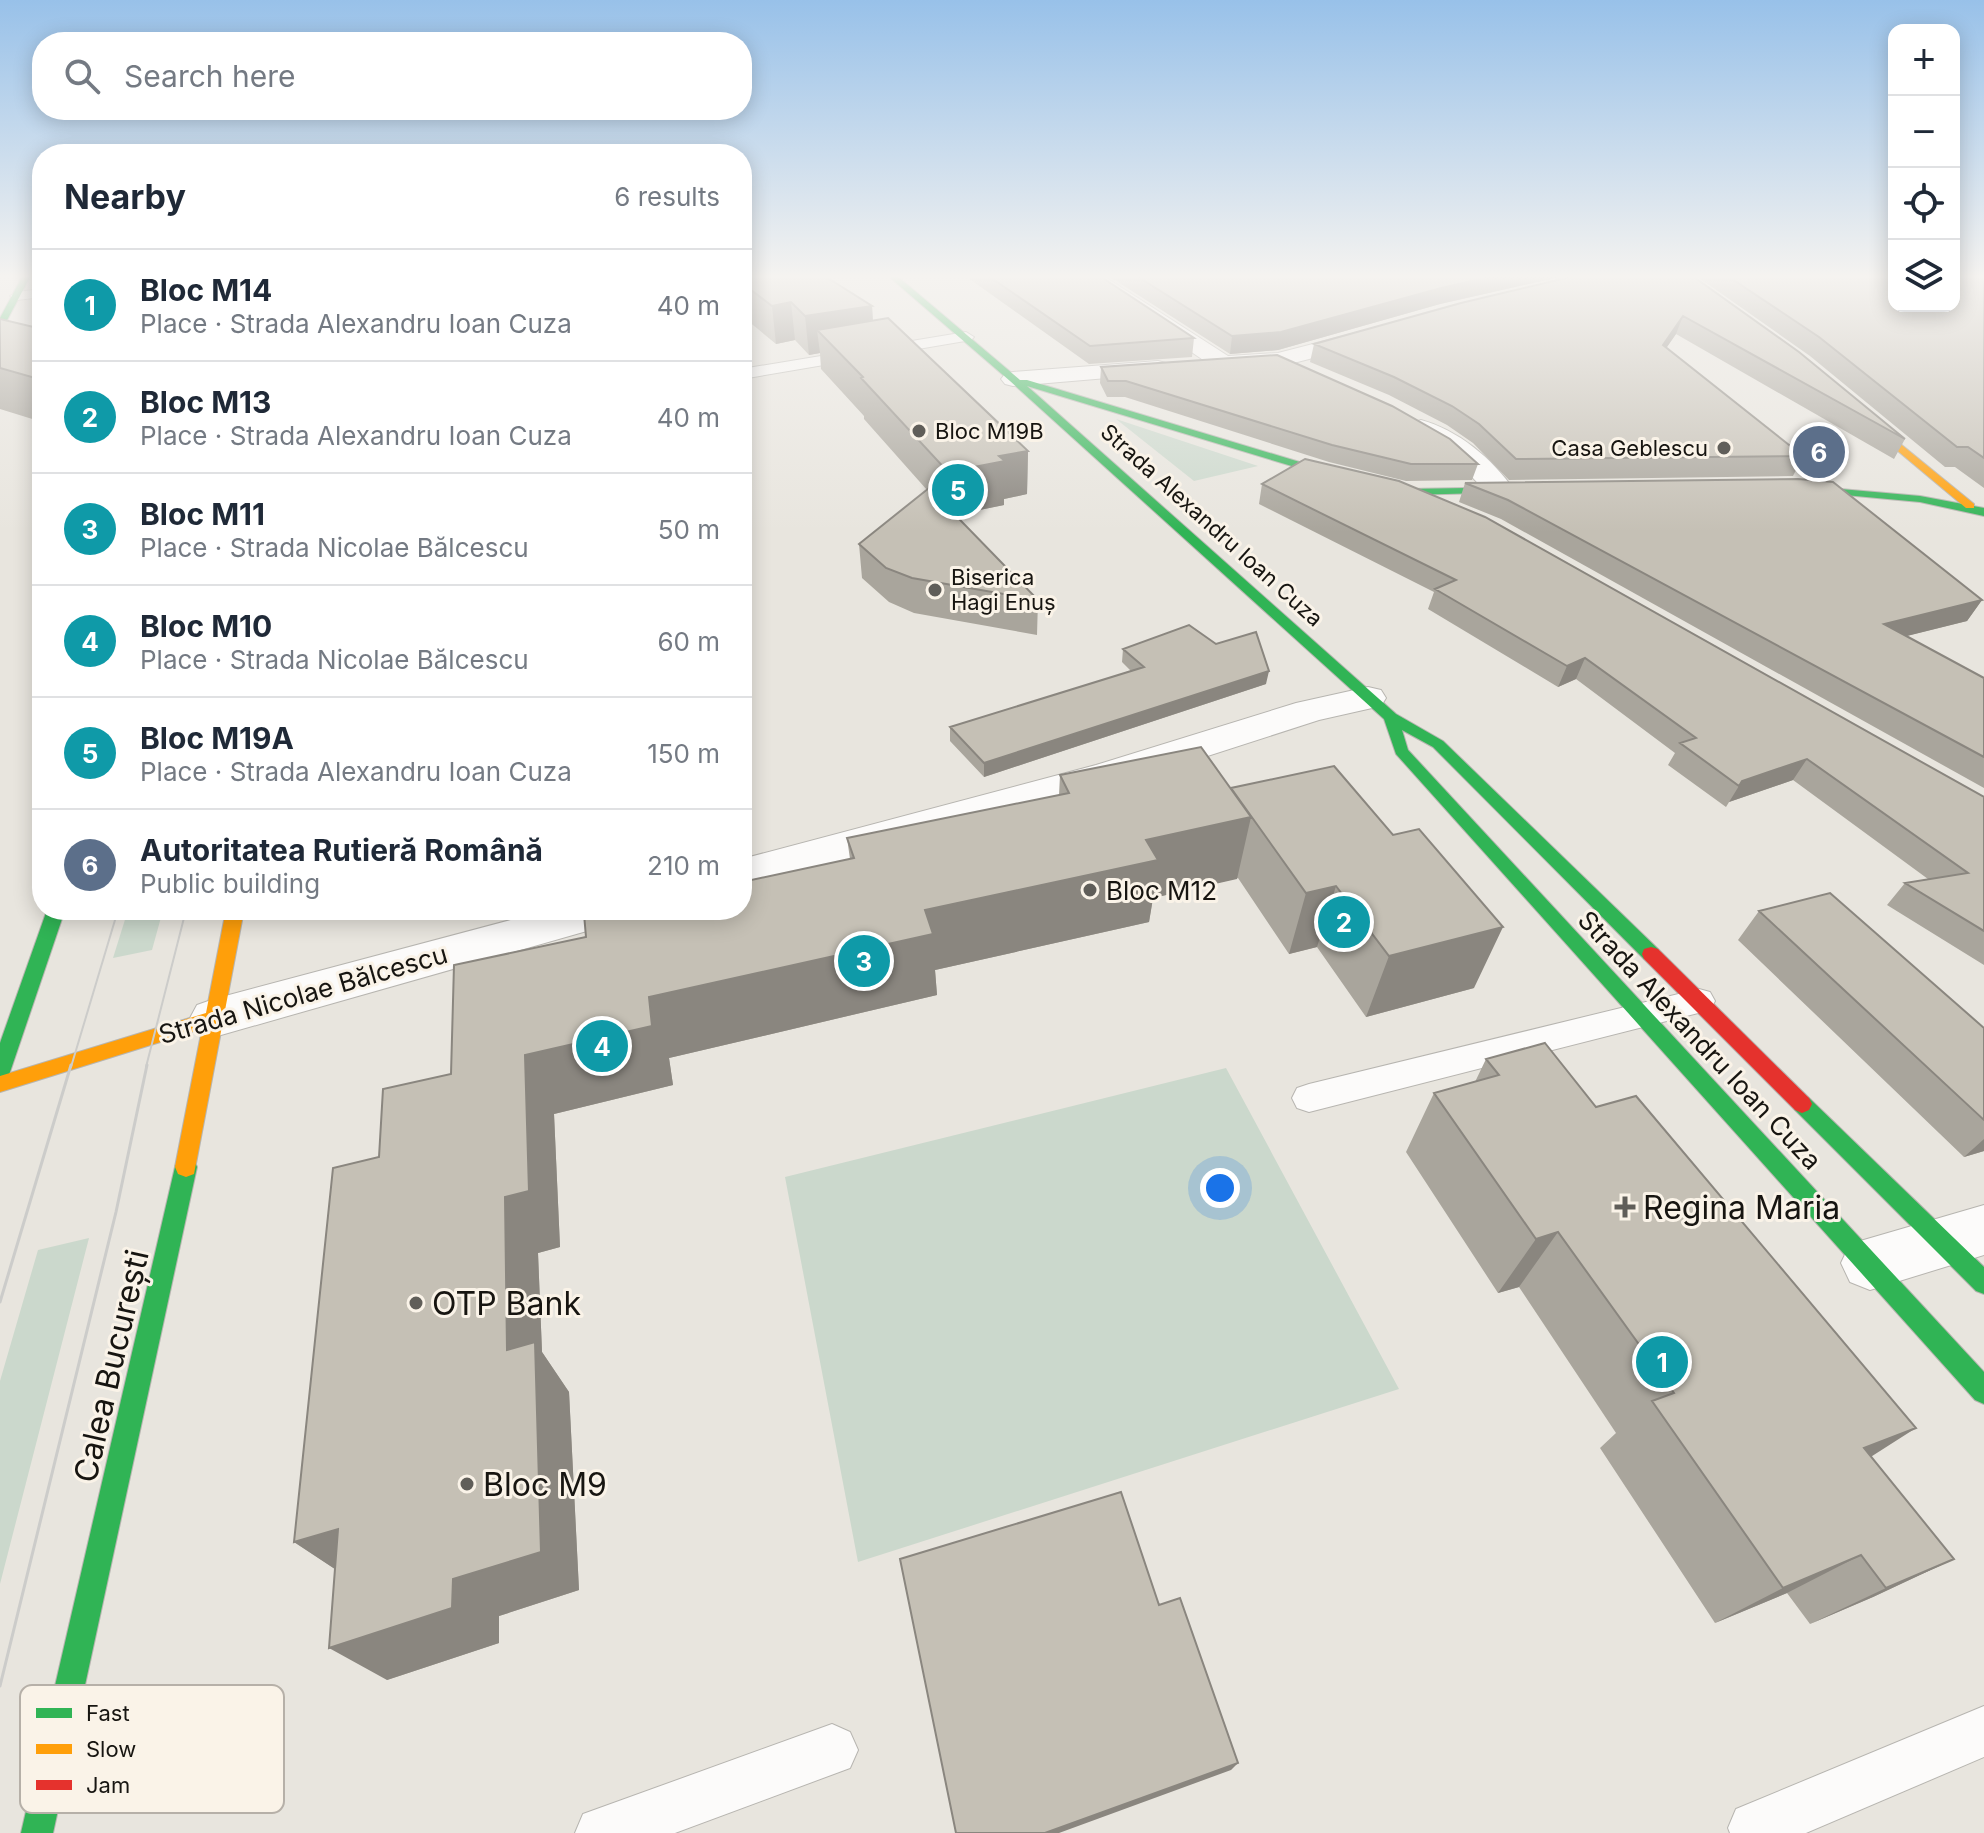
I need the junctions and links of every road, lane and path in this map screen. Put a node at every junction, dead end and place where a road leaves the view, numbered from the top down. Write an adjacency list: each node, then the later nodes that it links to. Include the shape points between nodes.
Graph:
1 (823, 361): 7 (lane)
2 (992, 361): 9 (main road, Strada Alexandru Ioan Cuza)
3 (1219, 361): 6 (street)
4 (1268, 361): 6 (street)
5 (1279, 361): 8 (street)
6 (1223, 363): 9 (street)
7 (752, 372)
8 (1320, 378)
9 (1013, 379): 15 (main road); 18 (main road, Strada Alexandru Ioan Cuza)
10 (1834, 392): 16 (main road)
11 (1402, 418): 14 (street, via 1455,445 1485,469)
12 (1772, 487): 16 (main road, via 1892,496)
13 (1548, 489): 14 (main road)
14 (1500, 490): 15 (main road)
15 (1406, 492): 17 (street)
16 (1981, 513)
17 (1476, 522)
18 (1380, 708): 19 (street, via 1309,711 1110,774); 23 (main road, Strada Alexandru Ioan Cuza, via 1438,744); 24 (main road, Strada Alexandru Ioan Cuza, via 1401,751)
19 (752, 871)
20 (53, 920): 26 (main road)
21 (233, 920): 25 (main road, Calea București)
22 (571, 920): 25 (street, Strada Nicolae Bălcescu)
23 (1699, 1001): 24 (lane); 29 (main road, Strada Alexandru Ioan Cuza)
24 (1642, 1016): 28 (lane); 30 (main road, Strada Alexandru Ioan Cuza)
25 (214, 1018): 27 (main road, Strada Nicolae Bălcescu); 33 (main road, Calea București, via 180,1196)
26 (0, 1072)
27 (0, 1084)
28 (1309, 1098)
29 (1964, 1236): 30 (street); 31 (main road, Strada Alexandru Ioan Cuza)
30 (1870, 1263): 32 (main road, Strada Alexandru Ioan Cuza)
31 (1984, 1283)
32 (1984, 1391)
33 (70, 1685)
34 (1984, 1731): 37 (lane)
35 (832, 1750): 39 (lane)
36 (41, 1813): 38 (main road, Calea București)
37 (1755, 1828)
38 (37, 1833)
39 (602, 1833)

